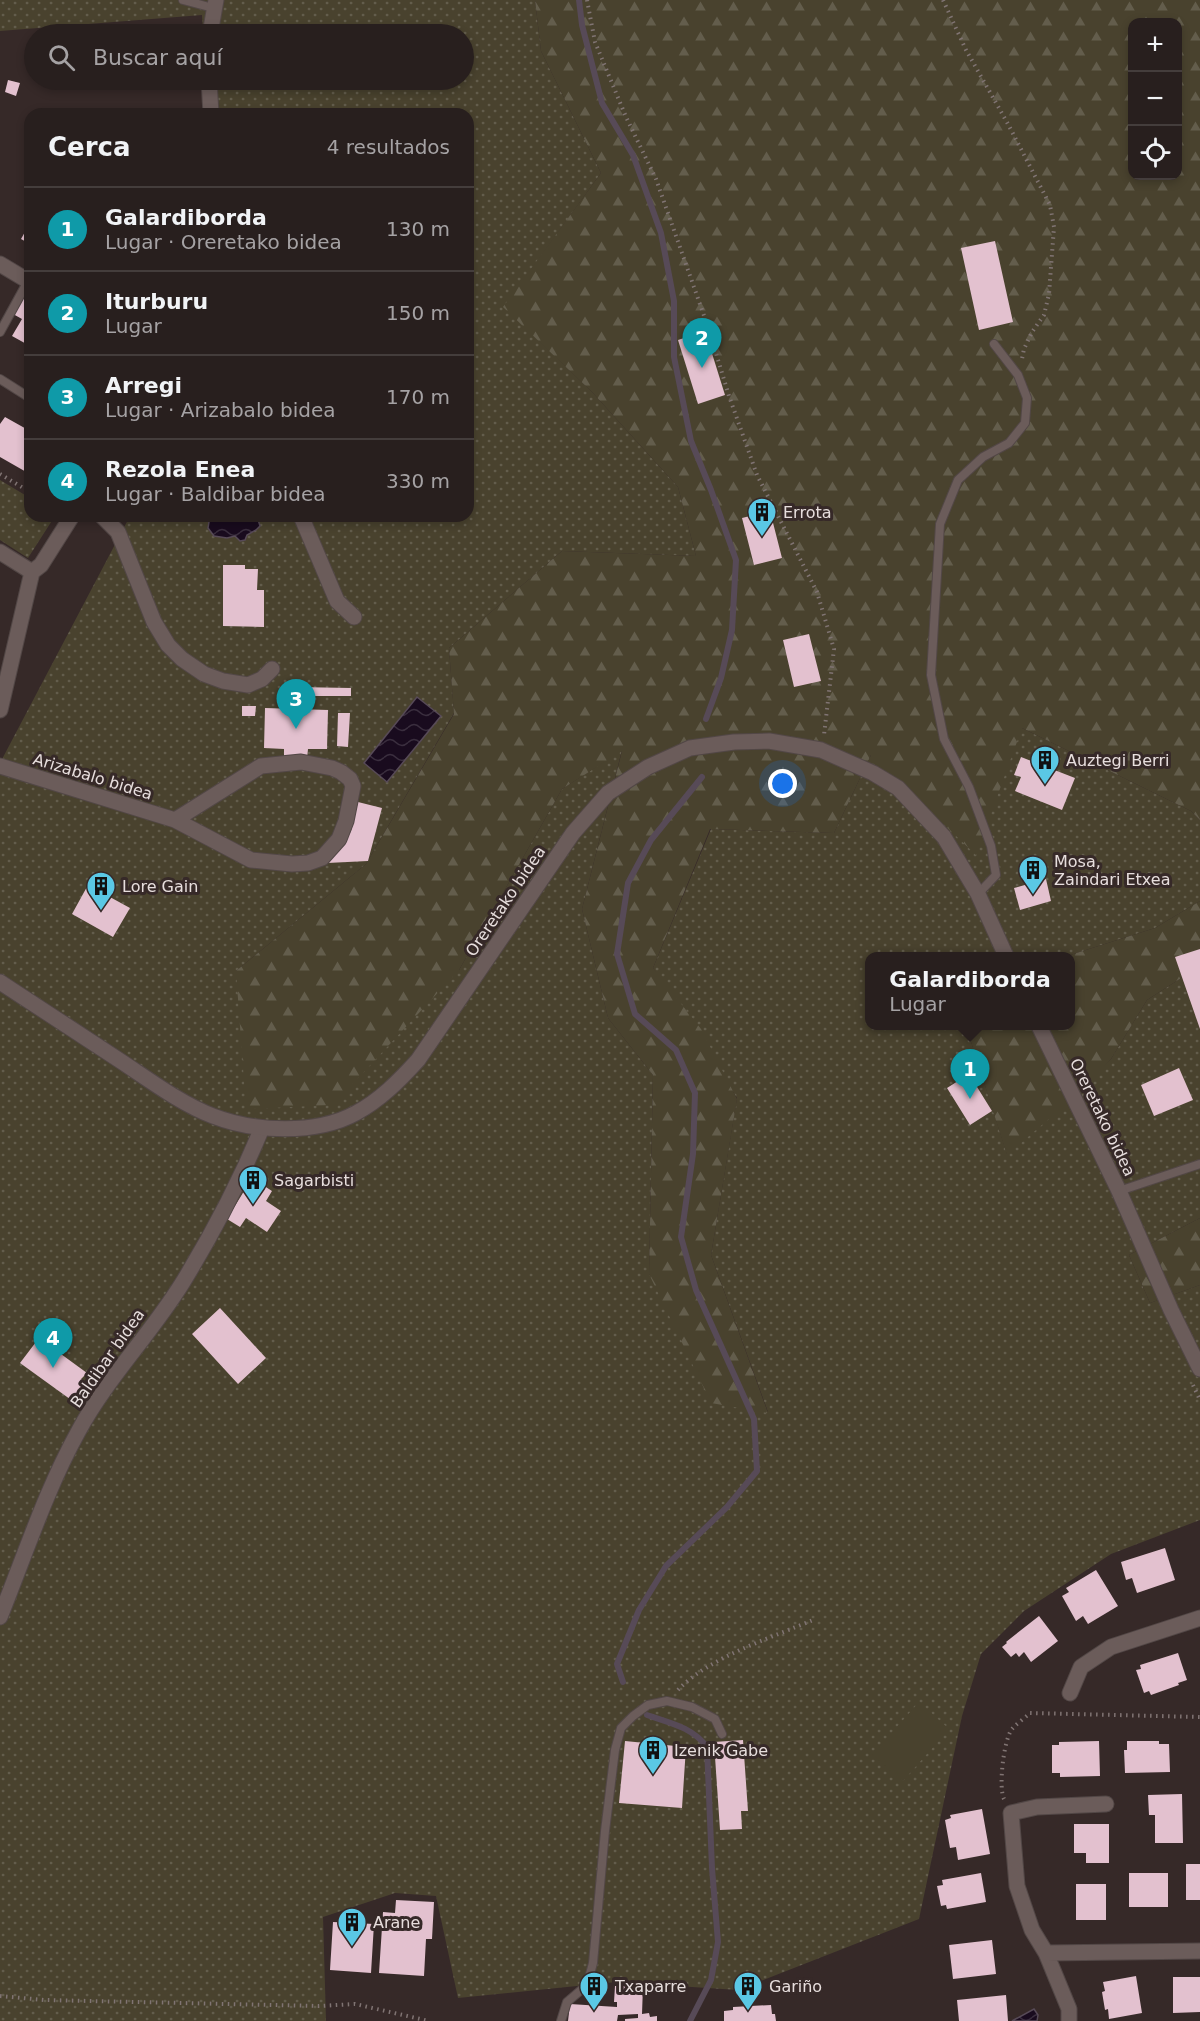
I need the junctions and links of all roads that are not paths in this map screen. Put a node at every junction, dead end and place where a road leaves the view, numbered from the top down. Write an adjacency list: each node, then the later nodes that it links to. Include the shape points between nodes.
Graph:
1 (183, 0): 2 (lane)
2 (214, 4): 3 (street)
3 (211, 24)
4 (210, 90): 5 (street)
5 (211, 108)
6 (0, 264): 7 (street)
7 (24, 279)
8 (24, 291): 9 (lane)
9 (0, 332)
10 (994, 344): 23 (lane, via 1018,375 1028,398 1025,423 1009,443 983,457 958,480 944,513 939,535 931,675 944,739 969,787 992,846 996,875)
11 (0, 379): 12 (lane)
12 (24, 394)
13 (68, 522): 17 (street, via 41,565)
14 (108, 522): 19 (street, via 118,532 154,622 182,659 204,674 248,685)
15 (304, 522): 18 (street, via 337,601)
16 (0, 552): 17 (street)
17 (32, 572): 20 (street)
18 (354, 616)
19 (272, 669)
20 (0, 710)
21 (0, 766): 22 (street, Arizabalo bidea)
22 (175, 820): 22 (street, Arizabalo bidea, via 251,860 308,863 322,858 339,839 353,786 350,779 332,768 301,762 261,766)
23 (978, 894): 24 (street, Oreretako bidea); 27 (street, Oreretako bidea, via 944,837 898,788 873,773 821,750 769,741 690,748 648,767 608,793 573,833 418,1060 397,1084 354,1114 338,1120 297,1128)
24 (1004, 952)
25 (0, 982): 27 (street, Oreretako bidea, via 165,1090 211,1115)
26 (1041, 1030): 29 (street, Oreretako bidea)
27 (262, 1128): 31 (street, Baldibar bidea, via 241,1178 182,1283 79,1430)
28 (1200, 1164): 29 (lane)
29 (1119, 1191): 30 (street, Oreretako bidea)
30 (1200, 1369)
31 (0, 1617)
32 (1200, 1618): 33 (street, via 1111,1647 1081,1667)
33 (1070, 1693)
34 (722, 1734): 38 (lane, via 715,1719 692,1707 667,1701 648,1706 621,1728 605,1831 593,1963 587,1985 567,2002)
35 (1106, 1804): 37 (street, via 1037,1807 1011,1813 1017,1886 1032,1930)
36 (1200, 1951): 37 (street)
37 (1046, 1953): 39 (street, via 1069,2009)
38 (561, 2021)
39 (1069, 2021)

